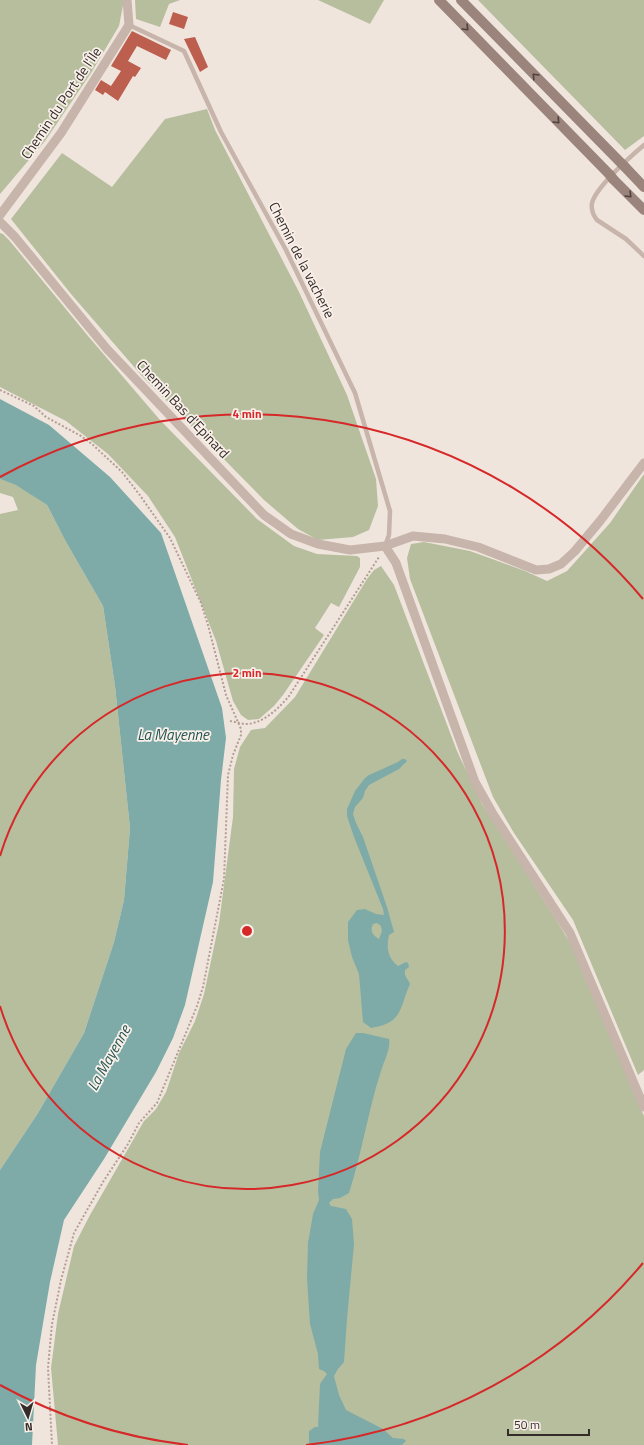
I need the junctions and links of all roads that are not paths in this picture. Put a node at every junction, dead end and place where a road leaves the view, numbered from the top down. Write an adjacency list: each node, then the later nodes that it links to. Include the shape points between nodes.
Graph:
1 (127, 0): 4 (street)
2 (439, 0): 7 (main road, one-way to 7)
3 (461, 0): 6 (main road, one-way to 3)
4 (129, 25): 8 (street, Chemin du Port de l'Île, via 61,133); 12 (lane, Chemin de la vacherie, via 184,51 221,132 286,250 355,393 390,511)
5 (644, 145): 10 (lane, via 601,186 593,200 592,208 597,220 626,239)
6 (644, 187)
7 (644, 210)
8 (0, 215)
9 (0, 222): 12 (street, Chemin Bas d'Epinard, via 107,349 264,515 291,534 318,544 350,550)
10 (644, 256)
11 (644, 463): 12 (street, Chemin Bas d'Epinard, via 575,552 561,564 549,569 536,570 478,547 445,539 412,536)
12 (386, 546): 13 (street, via 396,564 475,782 570,934)
13 (644, 1107)

